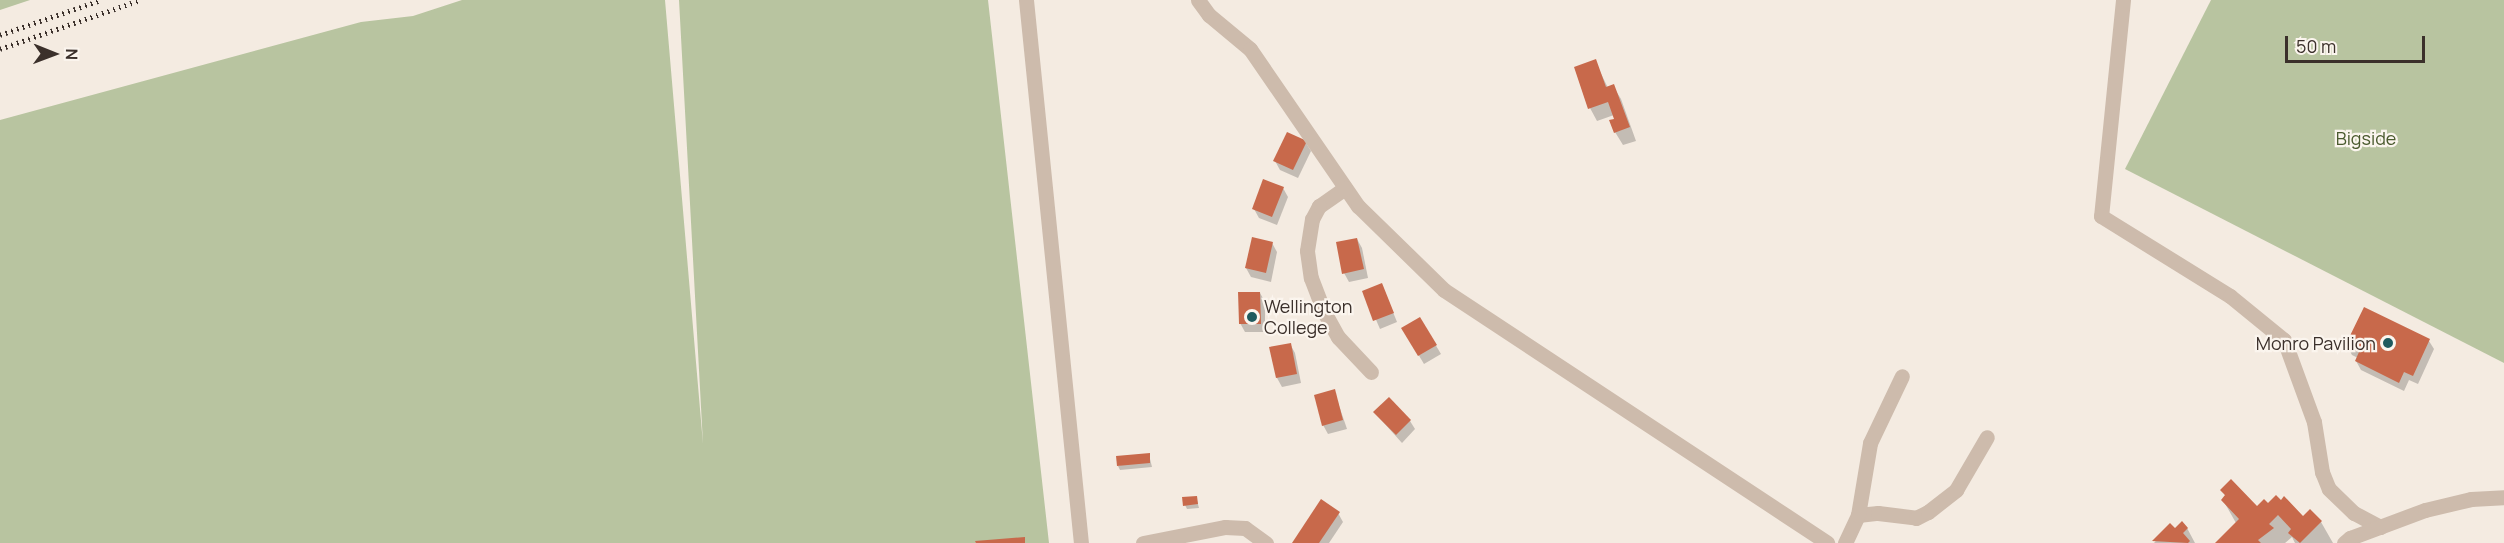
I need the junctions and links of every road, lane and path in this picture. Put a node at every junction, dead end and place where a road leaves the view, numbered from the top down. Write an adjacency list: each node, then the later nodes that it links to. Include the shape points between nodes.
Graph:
1 (1026, 0): 11 (lane)
2 (1198, 0): 4 (lane, via 1209,15 1250,50)
3 (2123, 0): 10 (lane, via 2101,216 2230,296 2284,340 2314,422 2322,472 2329,489 2354,513)
4 (1345, 188): 5 (lane, via 1319,206 1312,219 1307,251 1323,310 1338,337); 14 (lane, via 1358,206 1444,290)
5 (1371, 372)
6 (1902, 376): 9 (lane, via 1870,443)
7 (1987, 437): 9 (lane, via 1956,490 1928,513 1916,518 1878,513)
8 (2504, 497): 10 (lane, via 2471,499 2425,510)
9 (1858, 515): 15 (lane)
10 (2380, 527): 16 (lane)
11 (1081, 543)
12 (1143, 543): 13 (lane, via 1225,527 1245,528)
13 (1266, 543)
14 (1827, 543)
15 (1845, 543)
16 (2344, 543)

